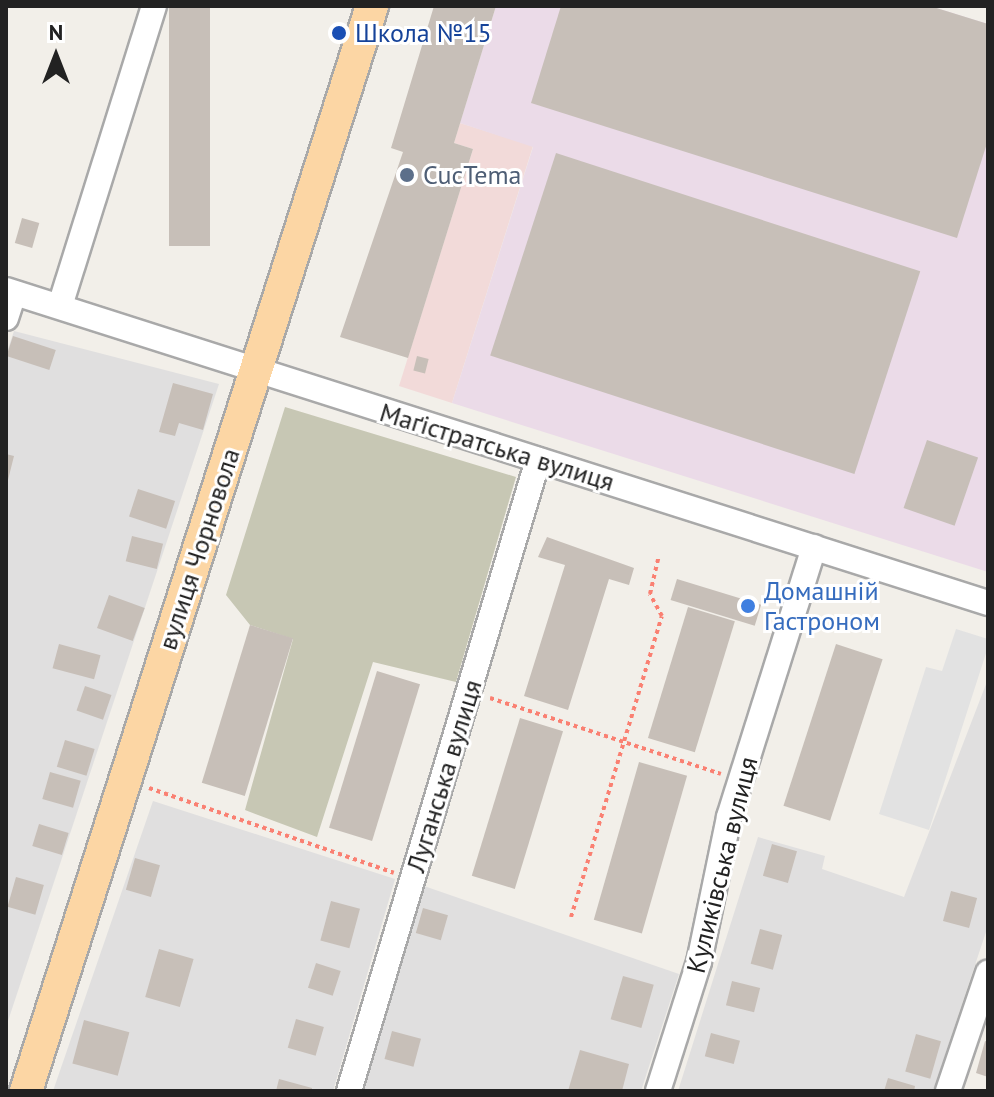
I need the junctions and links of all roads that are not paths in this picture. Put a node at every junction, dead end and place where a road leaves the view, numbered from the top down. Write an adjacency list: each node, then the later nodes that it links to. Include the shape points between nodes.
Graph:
1 (154, 6): 4 (street)
2 (372, 6): 6 (main road, вулиця Чорновола)
3 (10, 292): 4 (street, Маґістратська вулиця); 5 (street)
4 (60, 306): 6 (street, Маґістратська вулиця)
5 (6, 318)
6 (256, 370): 7 (street, Маґістратська вулиця); 11 (main road, вулиця Чорновола)
7 (538, 460): 8 (street, Маґістратська вулиця); 12 (street, Луганська вулиця)
8 (814, 547): 9 (street, Маґістратська вулиця); 13 (street, Куликівська вулиця, via 740,780 699,962)
9 (988, 603)
10 (988, 973): 14 (street)
11 (26, 1091)
12 (349, 1091)
13 (658, 1091)
14 (948, 1091)

